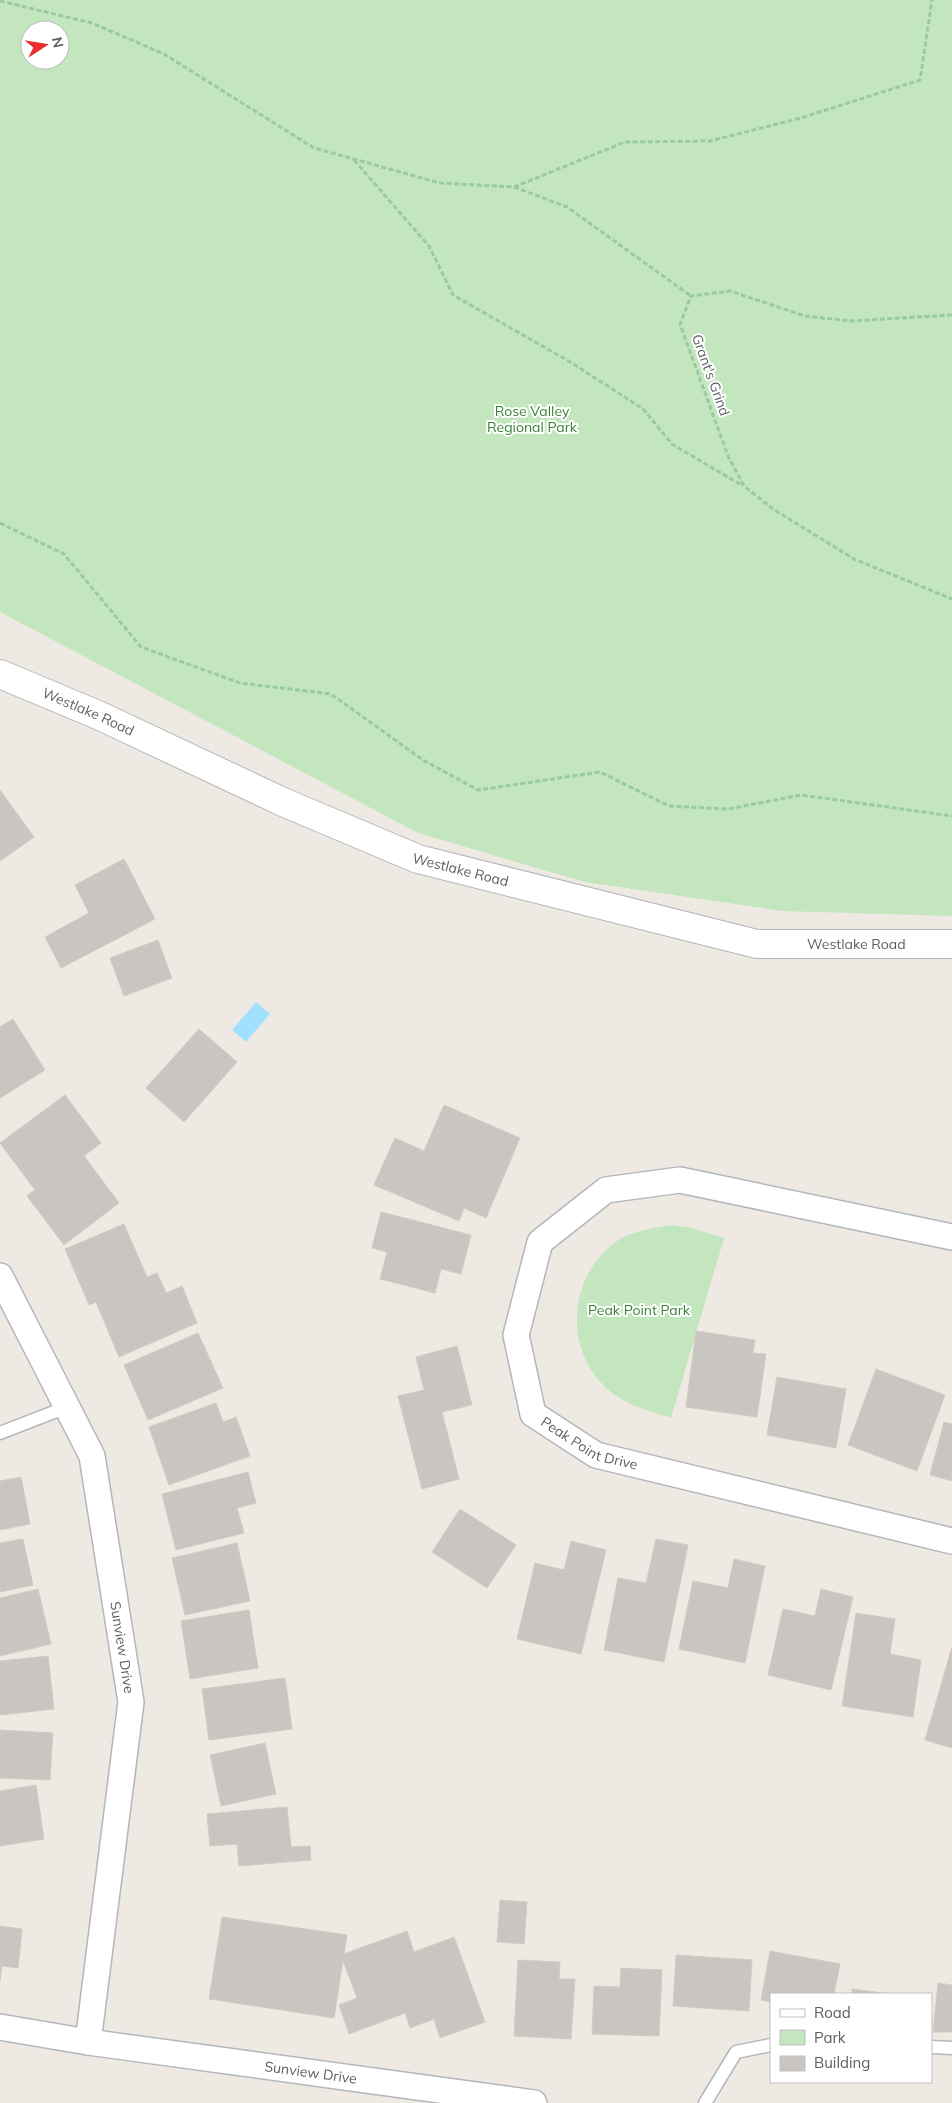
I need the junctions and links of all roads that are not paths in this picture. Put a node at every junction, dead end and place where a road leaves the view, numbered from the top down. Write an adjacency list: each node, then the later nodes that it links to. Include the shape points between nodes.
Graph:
1 (0, 674): 2 (street, Westlake Road, via 283,802 418,859 758,944)
2 (952, 944)
3 (952, 1237): 7 (street, Peak Point Drive, via 680,1180 606,1190 540,1242 516,1335 533,1414 596,1455)
4 (0, 1276): 5 (street, Sunview Drive)
5 (68, 1407): 6 (lane); 9 (street, Sunview Drive, via 92,1456 131,1702)
6 (0, 1433)
7 (952, 1541)
8 (0, 2027): 9 (street, Sunview Drive)
9 (88, 2042): 13 (street, Sunview Drive)
10 (770, 2045): 14 (lane, via 736,2052)
11 (932, 2047): 12 (lane)
12 (952, 2048)
13 (534, 2103)
14 (705, 2103)

